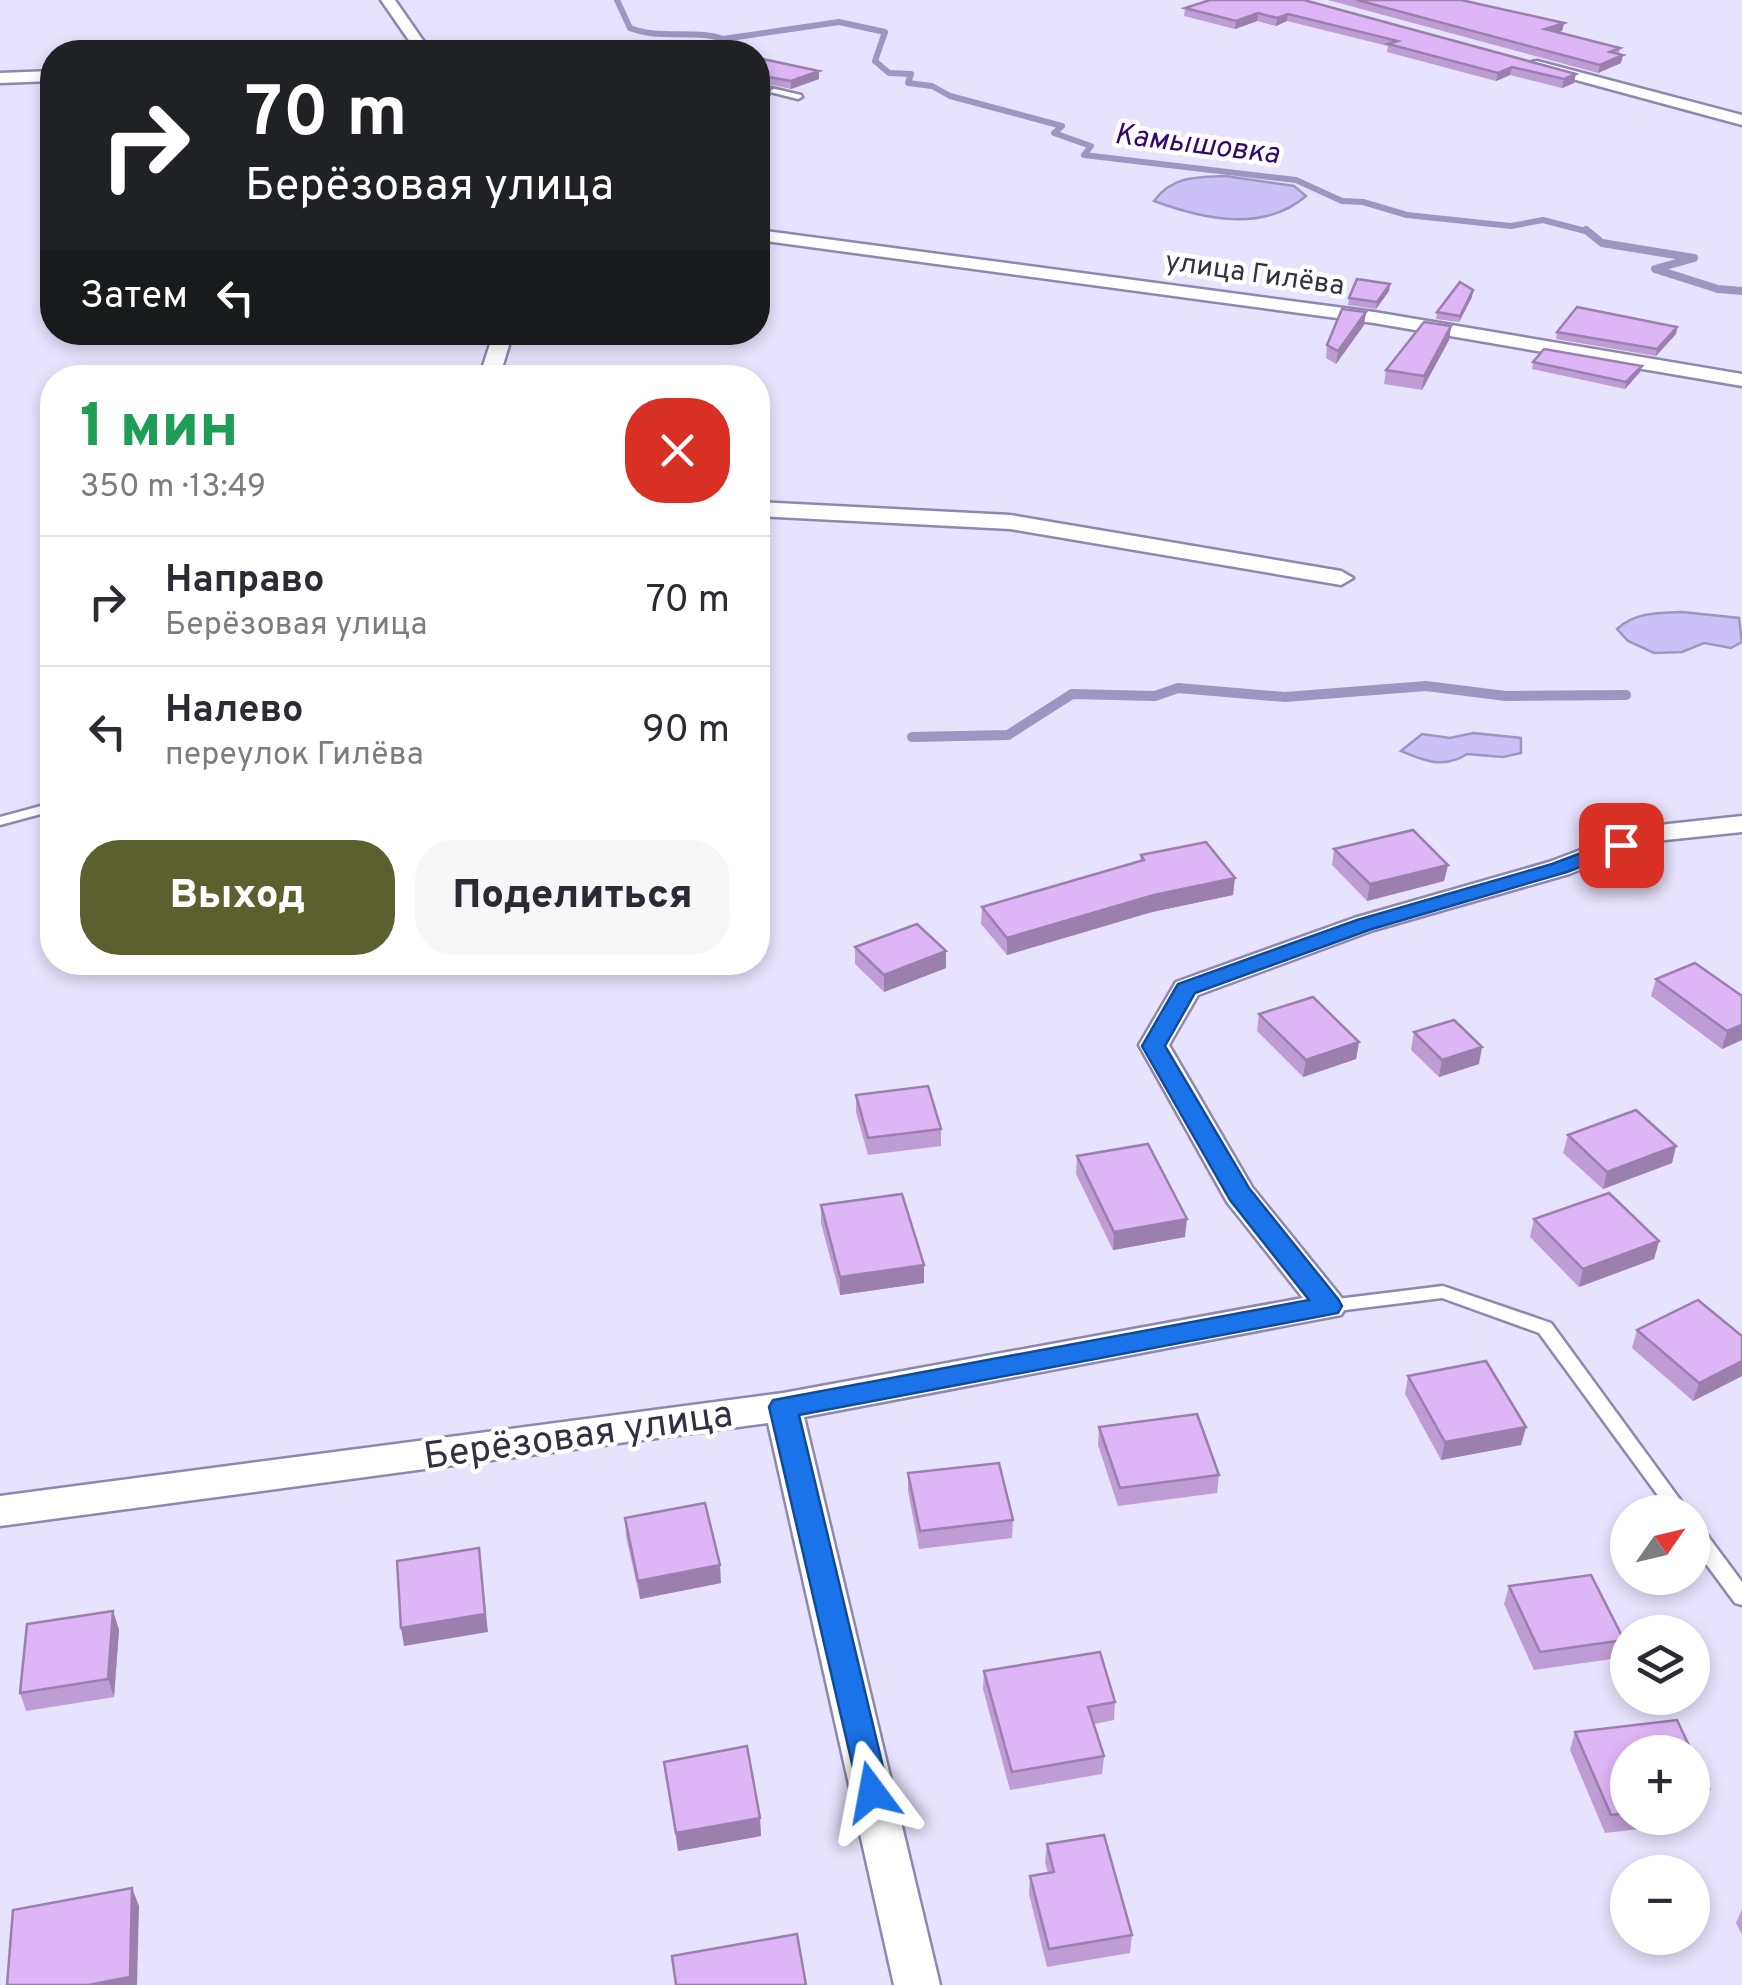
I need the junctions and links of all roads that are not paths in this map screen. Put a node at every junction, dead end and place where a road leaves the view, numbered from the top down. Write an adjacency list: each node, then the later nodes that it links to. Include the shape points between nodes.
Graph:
1 (388, 0): 2 (street)
2 (413, 40)
3 (1521, 60): 8 (street)
4 (40, 76): 5 (street)
5 (0, 78)
6 (770, 90): 7 (lane)
7 (798, 97)
8 (1742, 120)
9 (770, 238): 10 (street, улица Гилёва, via 1406,324)
10 (1742, 380)
11 (770, 509): 12 (street, via 1010,522)
12 (1341, 578)
13 (40, 809): 14 (lane)
14 (0, 821)
15 (1742, 824): 16 (street, via 1652,833 1560,868 1364,924 1186,989 1154,1046 1239,1194)
16 (1329, 1306): 17 (street, Берёзовая улица); 18 (lane, via 1443,1292 1545,1328)
17 (783, 1407): 19 (street, Берёзовая улица); 22 (street)
18 (1668, 1495)
19 (0, 1510)
20 (1710, 1553): 21 (lane)
21 (1742, 1596)
22 (918, 1985)

